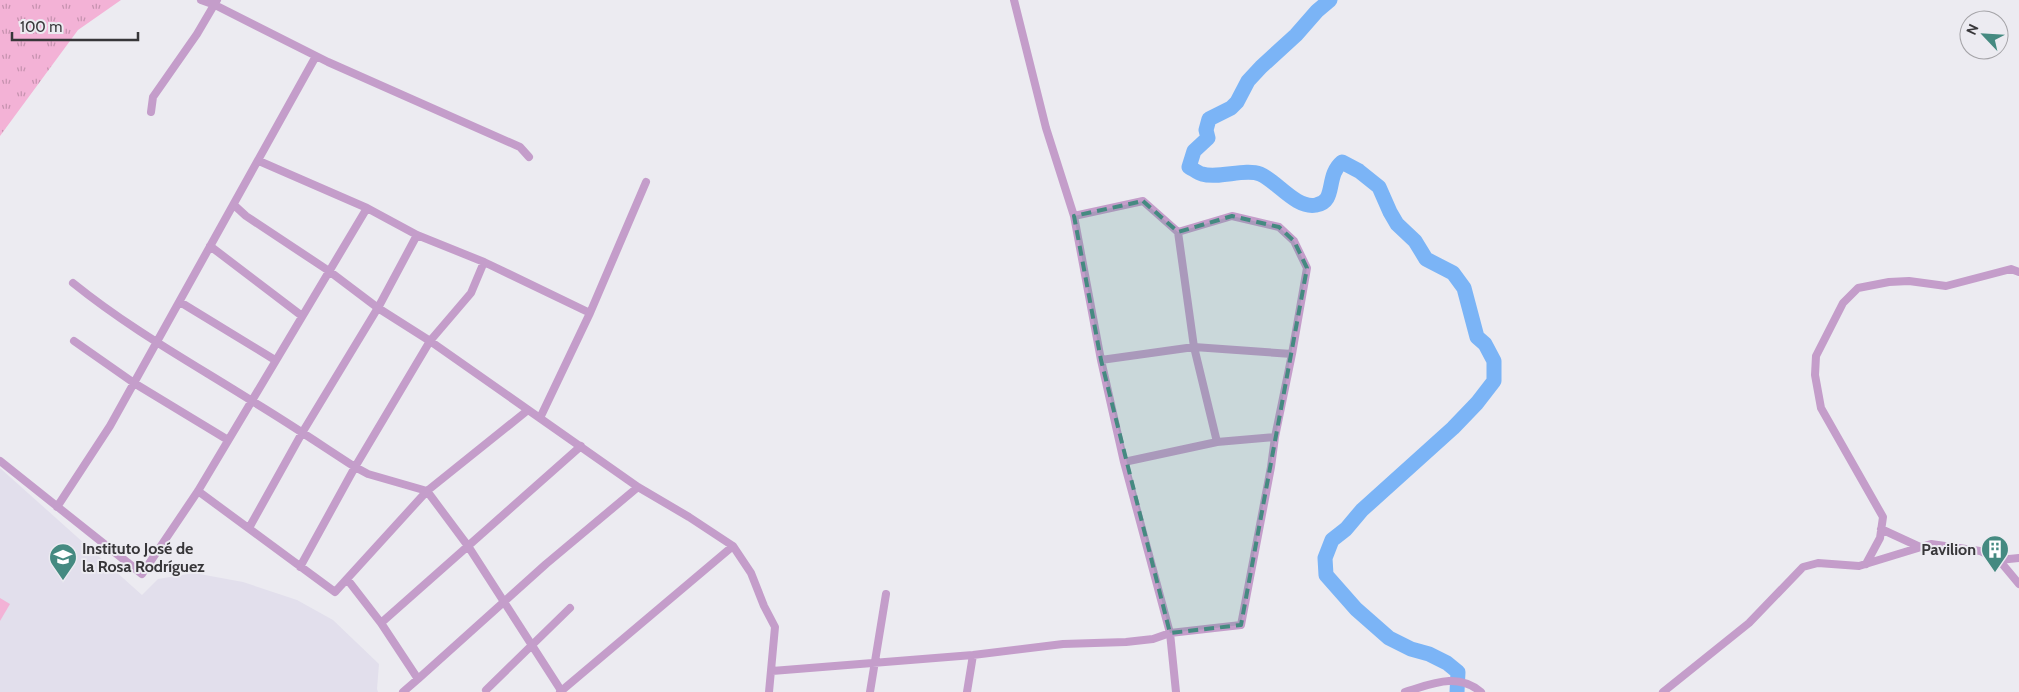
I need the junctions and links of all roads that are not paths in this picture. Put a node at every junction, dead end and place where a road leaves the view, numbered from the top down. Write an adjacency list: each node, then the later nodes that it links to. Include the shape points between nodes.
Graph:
1 (201, 0): 3 (street)
2 (1014, 0): 11 (street, via 1046,128)
3 (216, 2): 4 (street); 5 (street, via 153,97)
4 (316, 56): 6 (street, via 520,147); 7 (street)
5 (150, 112)
6 (529, 157)
7 (259, 161): 9 (street); 10 (street)
8 (646, 182): 21 (street)
9 (234, 205): 14 (street); 16 (street)
10 (367, 208): 13 (street); 16 (street)
11 (1074, 216): 12 (street, via 1143,201); 29 (street)
12 (1178, 232): 26 (street); 27 (street, via 1232,216 1279,227 1294,241 1306,268)
13 (417, 235): 15 (street); 20 (street)
14 (210, 246): 19 (street); 22 (street)
15 (484, 262): 21 (street); 24 (street, via 471,293)
16 (329, 271): 20 (street); 22 (street)
17 (2019, 272): 47 (street, via 2011,270 1946,286 1909,281 1875,284 1858,288 1843,302 1816,356 1815,375 1821,408 1883,517)
18 (73, 283): 25 (street)
19 (180, 302): 25 (street); 28 (street)
20 (378, 308): 24 (street); 34 (street)
21 (590, 313): 33 (street)
22 (302, 316): 28 (street)
23 (74, 341): 30 (street)
24 (430, 341): 32 (street); 41 (street)
25 (156, 343): 30 (street); 31 (street)
26 (1194, 347): 27 (street); 29 (street); 37 (street)
27 (1292, 354): 35 (street)
28 (275, 360): 31 (street)
29 (1101, 360): 40 (street)
30 (134, 383): 36 (street); 45 (street)
31 (252, 401): 34 (street); 36 (street)
32 (528, 410): 33 (street); 43 (street)
33 (540, 418): 38 (street)
34 (302, 433): 41 (street); 46 (street)
35 (1275, 437): 37 (street); 61 (street, via 1241,625)
36 (228, 440): 44 (street)
37 (1217, 442): 40 (street)
38 (581, 446): 42 (street); 48 (street)
39 (0, 461): 45 (street)
40 (1124, 462): 61 (street)
41 (355, 467): 43 (street, via 368,474); 54 (street)
42 (638, 487): 49 (street); 58 (street)
43 (427, 491): 48 (street); 55 (street)
44 (198, 492): 45 (street, via 142,574); 46 (street)
45 (57, 507)
46 (249, 528): 54 (street)
47 (1881, 529): 50 (street); 53 (street, via 1880,538)
48 (468, 546): 58 (street); 60 (street)
49 (733, 546): 65 (street, via 751,573 775,627); 69 (street)
50 (1920, 548): 52 (street, via 1931,544 1980,551); 53 (street)
51 (2019, 558): 52 (street)
52 (1999, 560): 56 (street)
53 (1866, 564): 76 (street, via 1818,563 1804,567 1749,623)
54 (300, 567): 55 (street, via 334,592)
55 (347, 579): 60 (street)
56 (2019, 584)
57 (886, 594): 64 (street)
58 (503, 602): 62 (street); 66 (street)
59 (570, 608): 62 (street)
60 (380, 623): 66 (street)
61 (1170, 633): 63 (street, via 1153,639 1063,644); 73 (street)
62 (532, 645): 67 (street); 69 (street)
63 (973, 655): 64 (street); 72 (street)
64 (875, 663): 65 (street); 71 (street)
65 (772, 671): 70 (street)
66 (418, 679): 68 (street)
67 (486, 690)
68 (403, 692)
69 (561, 692)
70 (769, 692)
71 (870, 692)
72 (967, 692)
73 (1176, 692)
74 (1405, 692): 75 (street, via 1447,680 1471,683)
75 (1481, 692)
76 (1663, 692)

